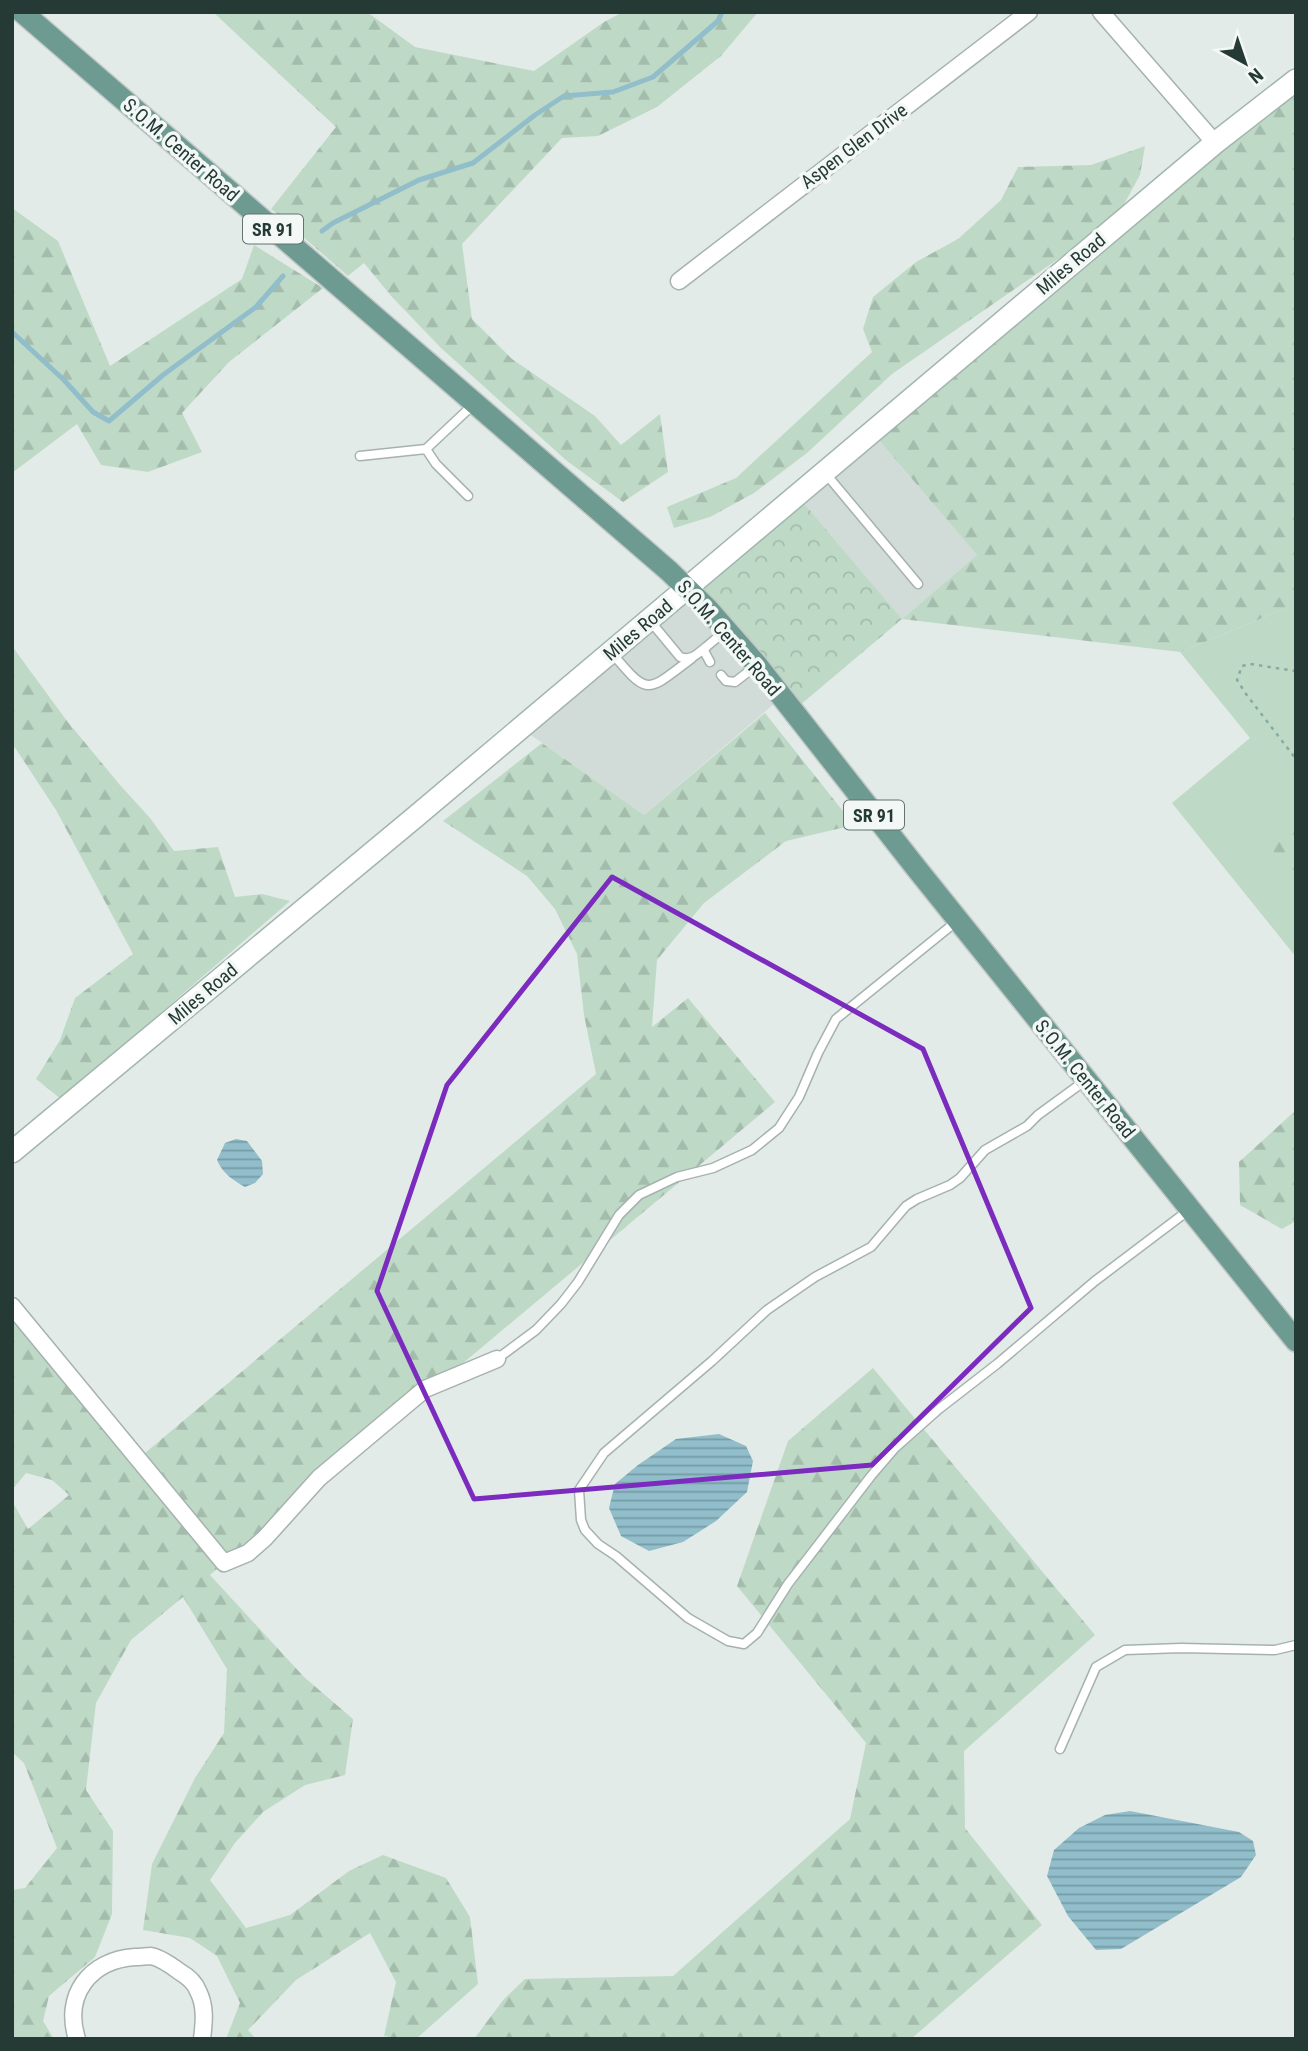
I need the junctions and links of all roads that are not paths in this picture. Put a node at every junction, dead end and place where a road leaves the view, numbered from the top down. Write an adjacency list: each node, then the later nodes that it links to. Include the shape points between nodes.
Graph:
1 (22, 12): 7 (main road, S.O.M. Center Road / SR 91)
2 (1029, 12): 6 (street, Aspen Glen Drive)
3 (1101, 12): 5 (street)
4 (1296, 80): 5 (main road, Miles Road)
5 (1215, 143): 10 (main road, Miles Road)
6 (679, 281)
7 (475, 403): 8 (lane); 13 (main road, S.O.M. Center Road / SR 91)
8 (426, 449): 9 (lane); 11 (lane)
9 (360, 456)
10 (824, 472): 12 (lane); 13 (main road, Miles Road)
11 (468, 496)
12 (918, 584)
13 (688, 587): 14 (main road, Miles Road); 15 (main road, S.O.M. Center Road / SR 91)
14 (649, 620): 17 (main road, Miles Road); 18 (lane, via 680,657)
15 (727, 629): 16 (lane); 20 (main road, S.O.M. Center Road / SR 91)
16 (706, 647): 18 (lane); 19 (lane)
17 (611, 652): 18 (lane, via 642,685 662,681); 24 (main road, Miles Road)
18 (692, 658)
19 (710, 662)
20 (757, 665): 21 (lane, via 735,682); 22 (main road, S.O.M. Center Road / SR 91)
21 (721, 676)
22 (958, 920): 23 (main road, S.O.M. Center Road / SR 91); 28 (lane, via 836,1019 779,1128 752,1150 639,1195 619,1215 561,1304)
23 (1086, 1080): 25 (main road, S.O.M. Center Road / SR 91); 25 (lane, via 1027,1126 985,1150 950,1185 906,1206 871,1247 767,1310 604,1453 579,1490 585,1530 688,1618 727,1641 744,1644 758,1633 788,1584 895,1448)
24 (12, 1153)
25 (1189, 1210): 27 (main road, S.O.M. Center Road / SR 91)
26 (12, 1306): 28 (street, via 224,1563 248,1553 319,1478 425,1389)
27 (1296, 1341)
28 (497, 1359)
29 (1296, 1645): 30 (lane, via 1275,1650 1125,1650 1096,1667)
30 (1060, 1749)
31 (77, 2039): 32 (street, via 73,2006 97,1968 121,1958 152,1956 187,1977 198,1990 204,2009)
32 (202, 2039)

